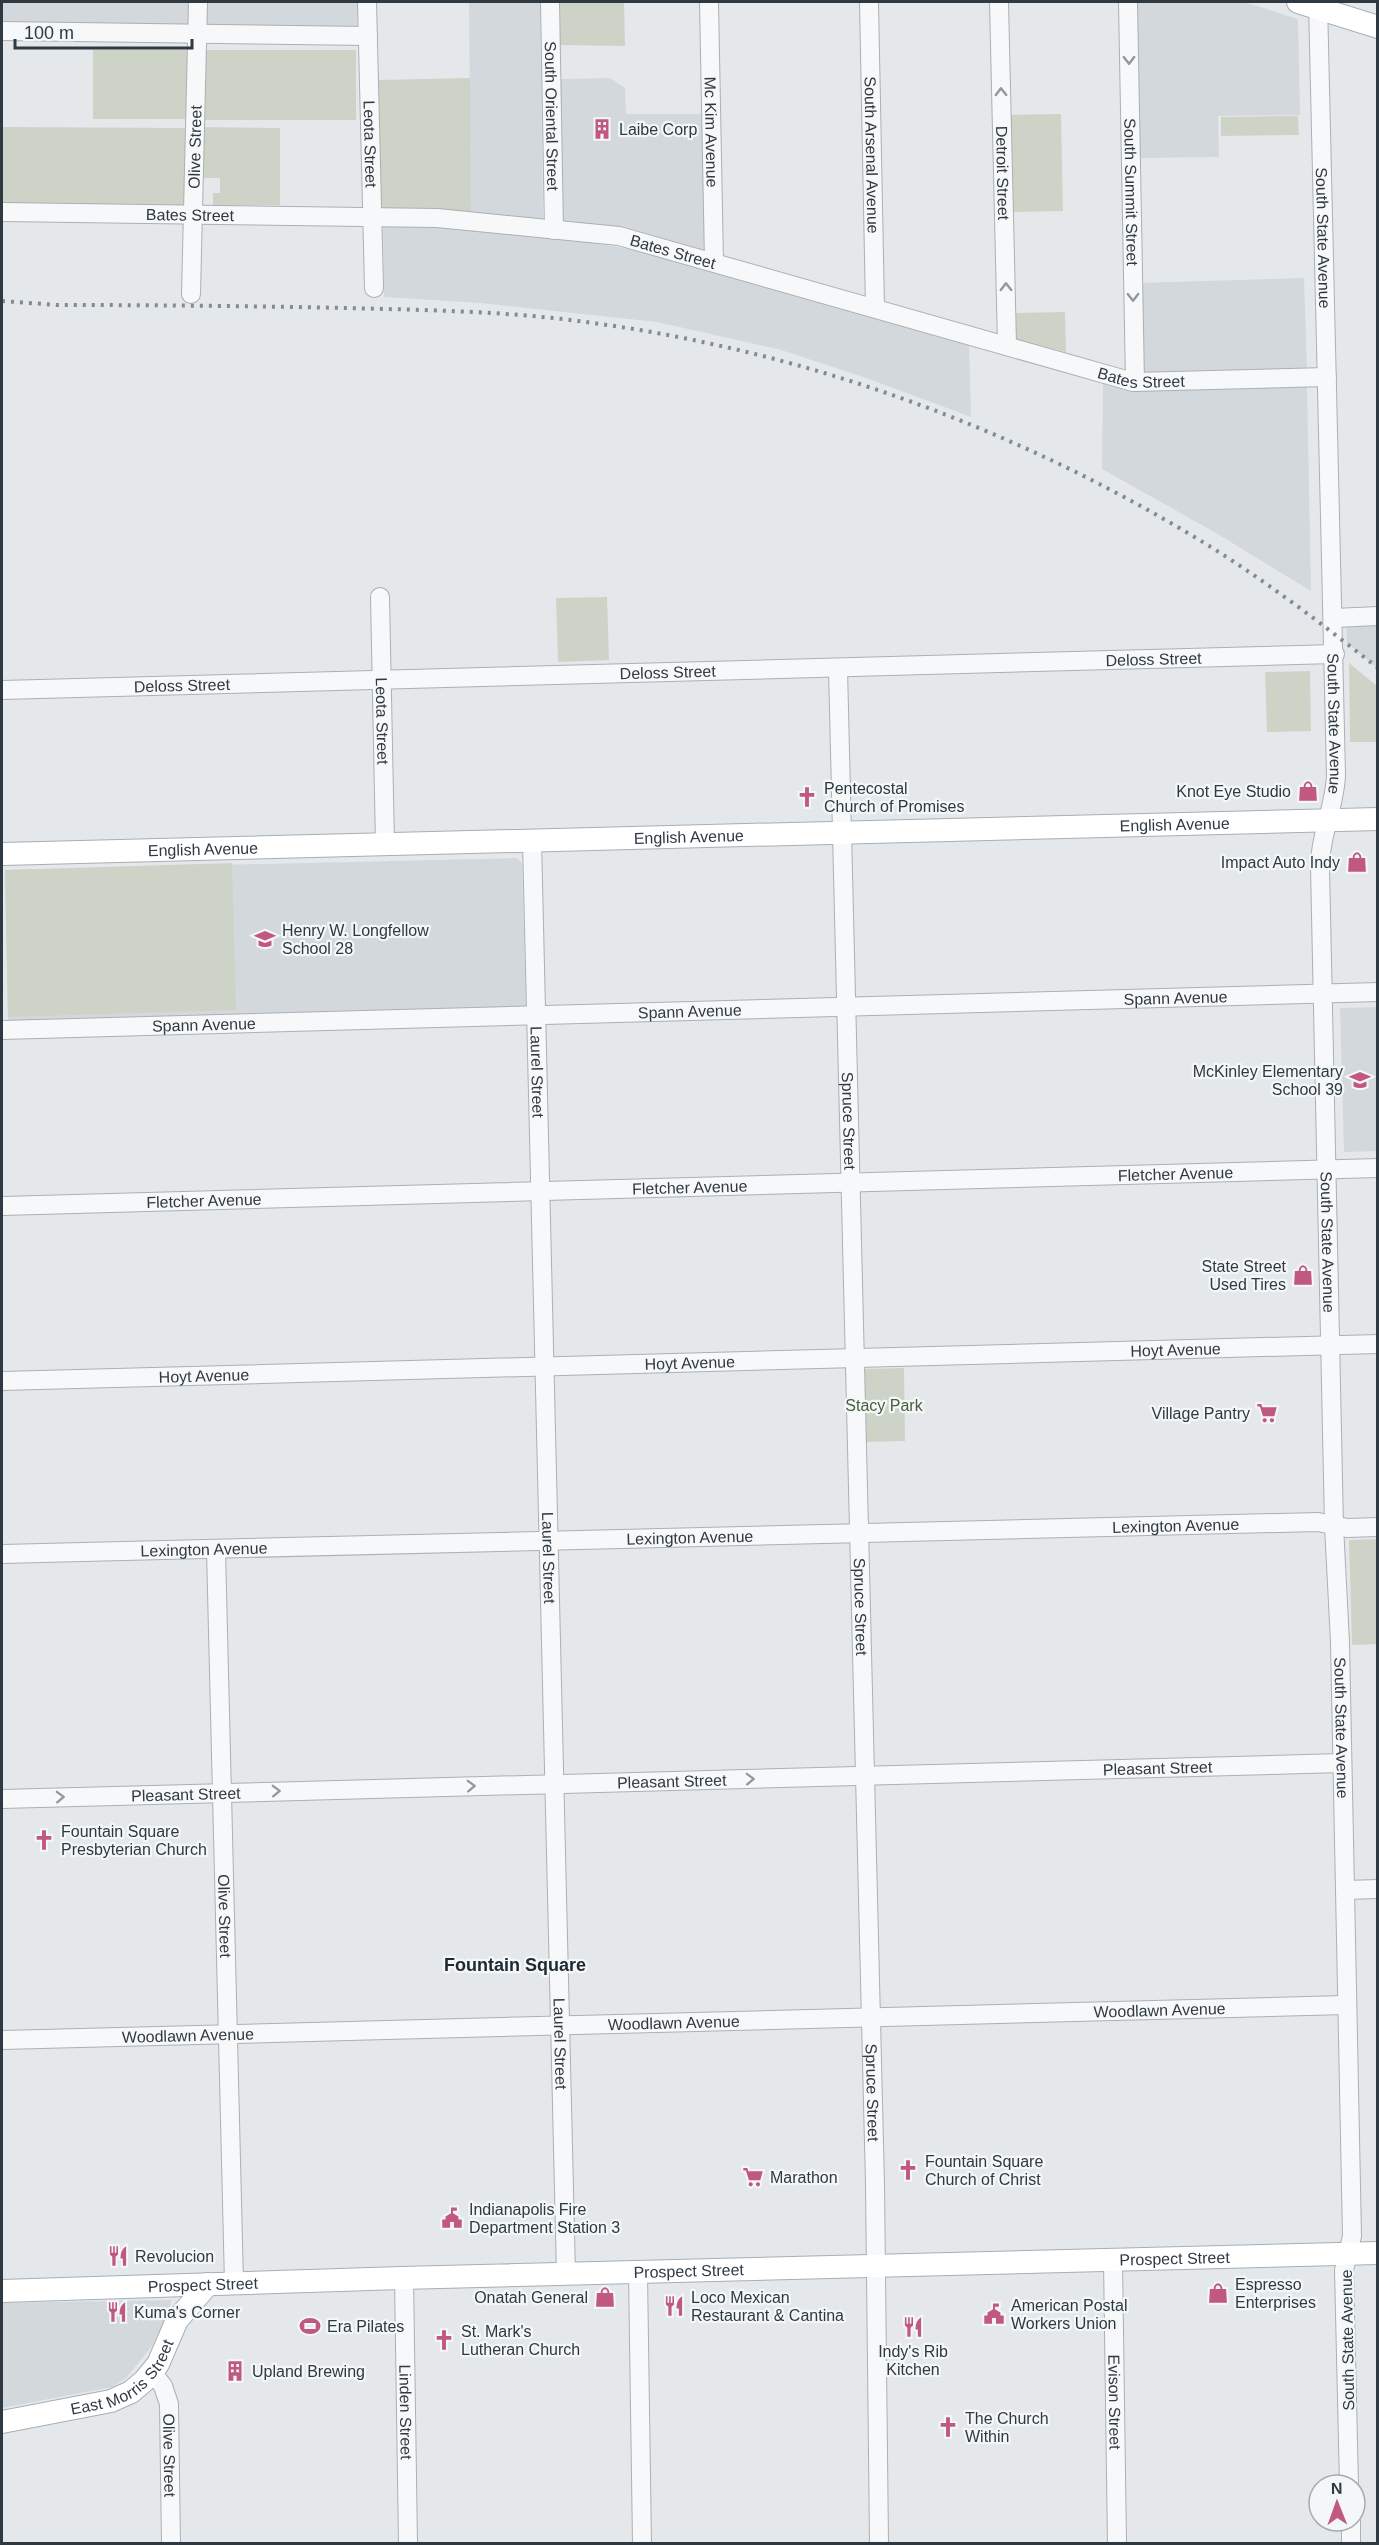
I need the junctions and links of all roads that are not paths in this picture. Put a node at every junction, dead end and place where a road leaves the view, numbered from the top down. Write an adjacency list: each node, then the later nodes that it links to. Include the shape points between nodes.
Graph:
1 (198, 2): 11 (street, Olive Street)
2 (367, 2): 12 (street, Leota Street)
3 (550, 2): 16 (street, South Oriental Street)
4 (709, 2): 17 (street, Mc Kim Avenue)
5 (869, 2): 20 (street, South Arsenal Avenue)
6 (999, 2): 21 (street, Detroit Street, one-way to 6)
7 (1128, 2): 23 (street, South Summit Street, one-way to 23)
8 (1312, 4): 9 (main road); 22 (street, South State Avenue)
9 (1377, 27)
10 (2, 31): 11 (street)
11 (196, 33): 12 (street); 14 (street, Olive Street)
12 (368, 36): 15 (street, Leota Street)
13 (2, 212): 14 (street, Bates Street)
14 (193, 215): 15 (street, Bates Street); 19 (street, Olive Street)
15 (372, 218): 16 (street, Bates Street, via 458,219); 18 (street, Leota Street)
16 (554, 230): 17 (street, Bates Street, via 629,238)
17 (714, 262): 20 (street, Bates Street)
18 (374, 288)
19 (191, 294)
20 (875, 308): 21 (street, Bates Street)
21 (1007, 345): 23 (street, Bates Street)
22 (1327, 377): 23 (street, Bates Street); 26 (street, South State Avenue)
23 (1135, 382)
24 (380, 597): 29 (street, Leota Street)
25 (1377, 616): 26 (street)
26 (1334, 618): 27 (street, South State Avenue)
27 (1335, 654): 28 (street, Deloss Street); 32 (street, South State Avenue, via 1336,775)
28 (838, 669): 29 (street, Deloss Street); 33 (street, Spruce Street)
29 (381, 680): 30 (street, Deloss Street); 35 (street, Leota Street)
30 (2, 690)
31 (1377, 819): 32 (main road, English Avenue)
32 (1328, 820): 33 (main road, English Avenue); 38 (street, South State Avenue, via 1320,853)
33 (843, 833): 34 (main road, English Avenue); 39 (street, Spruce Street)
34 (532, 841): 35 (main road, English Avenue); 40 (street, Laurel Street)
35 (385, 844): 36 (main road, English Avenue)
36 (2, 854)
37 (1377, 992): 38 (street, Spann Avenue)
38 (1322, 994): 39 (street, Spann Avenue); 43 (street, South State Avenue)
39 (847, 1006): 40 (street, Spann Avenue); 44 (street, Spruce Street)
40 (536, 1015): 41 (street, Spann Avenue); 45 (street, Laurel Street)
41 (2, 1030)
42 (1377, 1168): 43 (street, Fletcher Avenue)
43 (1326, 1169): 44 (street, Fletcher Avenue); 48 (street, South State Avenue)
44 (850, 1182): 45 (street, Fletcher Avenue); 49 (street, Spruce Street)
45 (540, 1191): 46 (street, Fletcher Avenue); 50 (street, Laurel Street)
46 (2, 1206)
47 (1377, 1344): 48 (street, Hoyt Avenue)
48 (1330, 1345): 49 (street, Hoyt Avenue); 52 (street, South State Avenue)
49 (855, 1358): 50 (street, Hoyt Avenue); 54 (street, Spruce Street)
50 (544, 1366): 51 (street, Hoyt Avenue); 55 (street, Laurel Street)
51 (2, 1381)
52 (1334, 1526): 53 (street, Lexington Avenue); 54 (street, Lexington Avenue, via 1318,1522); 58 (street, South State Avenue)
53 (1377, 1527)
54 (858, 1533): 55 (street, Lexington Avenue); 59 (street, Spruce Street)
55 (549, 1541): 56 (street, Lexington Avenue); 60 (street, Laurel Street)
56 (216, 1550): 57 (street, Lexington Avenue); 61 (street, Olive Street)
57 (2, 1554)
58 (1342, 1763): 59 (street, Pleasant Street); 64 (street, South State Avenue)
59 (865, 1775): 60 (street, Pleasant Street, one-way to 59); 66 (street, Spruce Street)
60 (555, 1784): 61 (street, Pleasant Street, one-way to 60); 67 (street, Laurel Street)
61 (222, 1793): 62 (street, Pleasant Street, one-way to 61); 68 (street, Olive Street)
62 (2, 1799)
63 (1377, 1889): 64 (street)
64 (1345, 1890): 65 (street, South State Avenue)
65 (1346, 2005): 66 (street, Woodlawn Avenue); 71 (street, South State Avenue, via 1352,2236)
66 (871, 2018): 67 (street, Woodlawn Avenue); 73 (street, Spruce Street)
67 (561, 2026): 68 (street, Woodlawn Avenue); 75 (street, Laurel Street)
68 (228, 2035): 69 (street, Woodlawn Avenue); 77 (street, Olive Street)
69 (2, 2040)
70 (1377, 2253): 71 (main road, Prospect Street)
71 (1347, 2254): 72 (main road, Prospect Street); 82 (street, South State Avenue, via 1344,2270)
72 (1113, 2260): 73 (main road, Prospect Street); 87 (street, Evison Street)
73 (875, 2267): 74 (main road, Prospect Street); 86 (street, Spruce Street)
74 (638, 2273): 75 (main road, Prospect Street); 85 (street)
75 (567, 2274): 76 (main road, Prospect Street)
76 (404, 2278): 77 (main road, Prospect Street); 84 (street, Linden Street)
77 (234, 2283): 78 (main road, Prospect Street)
78 (208, 2284): 79 (main road, Prospect Street); 80 (main road, East Morris Street, via 177,2320)
79 (2, 2291)
80 (152, 2372): 81 (main road, East Morris Street, via 131,2392 116,2399); 83 (street, Olive Street, via 163,2386 169,2404)
81 (2, 2422)
82 (1350, 2473)
83 (171, 2544)
84 (408, 2544)
85 (642, 2544)
86 (879, 2544)
87 (1117, 2544)

